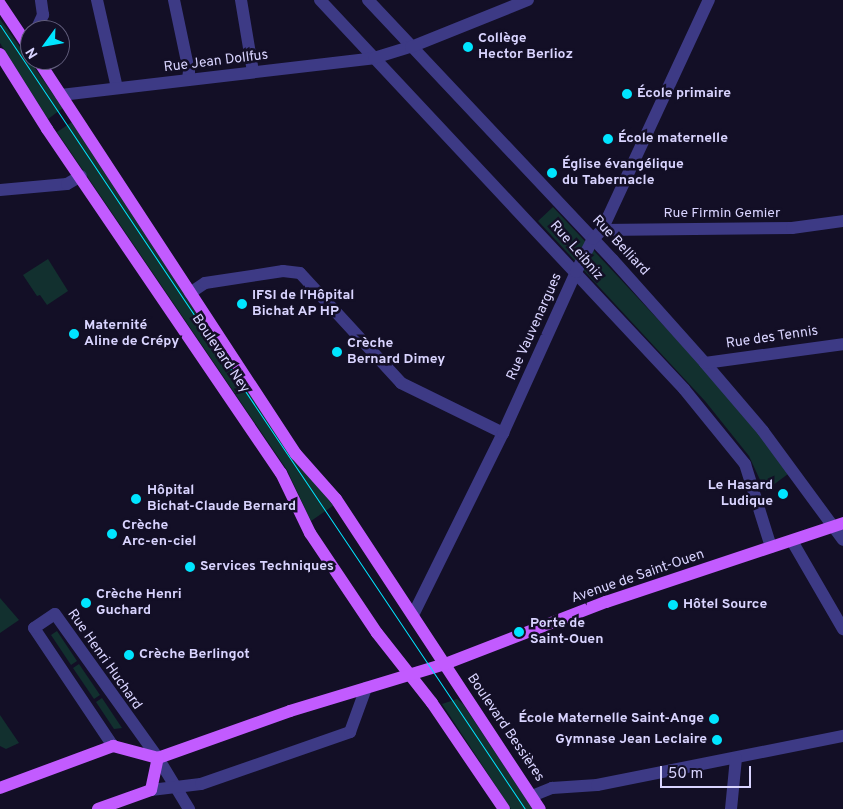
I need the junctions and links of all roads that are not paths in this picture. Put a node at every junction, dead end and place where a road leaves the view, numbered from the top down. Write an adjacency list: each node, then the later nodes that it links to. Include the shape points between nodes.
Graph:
1 (41, 0): 10 (street)
2 (97, 0): 18 (street)
3 (174, 0): 17 (street, via 189,71)
4 (241, 0): 16 (street)
5 (320, 0): 14 (street, Rue Leibniz)
6 (368, 0): 12 (street, Rue Belliard)
7 (528, 0): 12 (street, Rue Jean Dollfus)
8 (709, 0): 23 (street, Rue Vauvenargues)
9 (0, 4): 11 (main road)
10 (41, 20)
11 (20, 30)
12 (411, 47): 14 (street, Rue Jean Dollfus); 23 (street, Rue Belliard)
13 (0, 54): 20 (main road, Boulevard Ney)
14 (374, 58): 16 (street, Rue Jean Dollfus); 24 (street, Rue Leibniz)
15 (45, 70): 19 (main road, Boulevard Ney)
16 (253, 72): 17 (street, Rue Jean Dollfus)
17 (188, 80): 18 (street, Rue Jean Dollfus)
18 (116, 88): 19 (street, Rue Jean Dollfus)
19 (61, 95): 25 (main road, Boulevard Ney)
20 (80, 176): 21 (street, via 67,184); 36 (main road, Boulevard Ney, via 282,472 310,533)
21 (0, 190)
22 (843, 221): 23 (street, Rue Firmin Gemier, via 792,228)
23 (597, 234): 24 (street, Rue Vauvenargues); 27 (street, Rue Belliard)
24 (576, 272): 28 (street, Rue Vauvenargues); 32 (street, Rue Leibniz, via 684,389 745,464)
25 (190, 292): 28 (street, via 205,283 283,271 300,273 401,382); 33 (main road, Boulevard Ney, via 296,454 336,499)
26 (843, 344): 27 (street, Rue des Tennis)
27 (705, 363): 29 (street, Rue Belliard)
28 (503, 433): 33 (street, Rue Vauvenargues)
29 (838, 525): 30 (street, Rue Belliard); 31 (main road, Avenue de Saint-Ouen)
30 (843, 540)
31 (792, 541): 32 (main road, Avenue de Saint-Ouen); 34 (street)
32 (771, 547): 35 (main road, Avenue de Saint-Ouen, via 580,611)
33 (414, 613): 35 (main road, Boulevard Ney)
34 (843, 629)
35 (444, 664): 36 (main road, Avenue de Saint-Ouen); 45 (main road, Boulevard Bessières)
36 (408, 674): 37 (main road, Avenue de Saint-Ouen); 48 (main road, via 432,703)
37 (366, 688): 40 (main road, Avenue de Saint-Ouen); 43 (street, via 350,732 201,784)
38 (843, 736): 41 (street)
39 (113, 746): 40 (main road); 40 (street, Rue Henri Huchard, via 34,628 56,614); 42 (main road)
40 (158, 758): 43 (street); 44 (main road)
41 (736, 758): 45 (street, via 597,785 552,788); 50 (street)
42 (0, 788)
43 (177, 789): 44 (street); 47 (street)
44 (151, 790): 46 (main road)
45 (532, 796): 49 (main road, Boulevard Bessières)
46 (98, 809)
47 (189, 809)
48 (504, 809)
49 (540, 809)
50 (731, 809)

